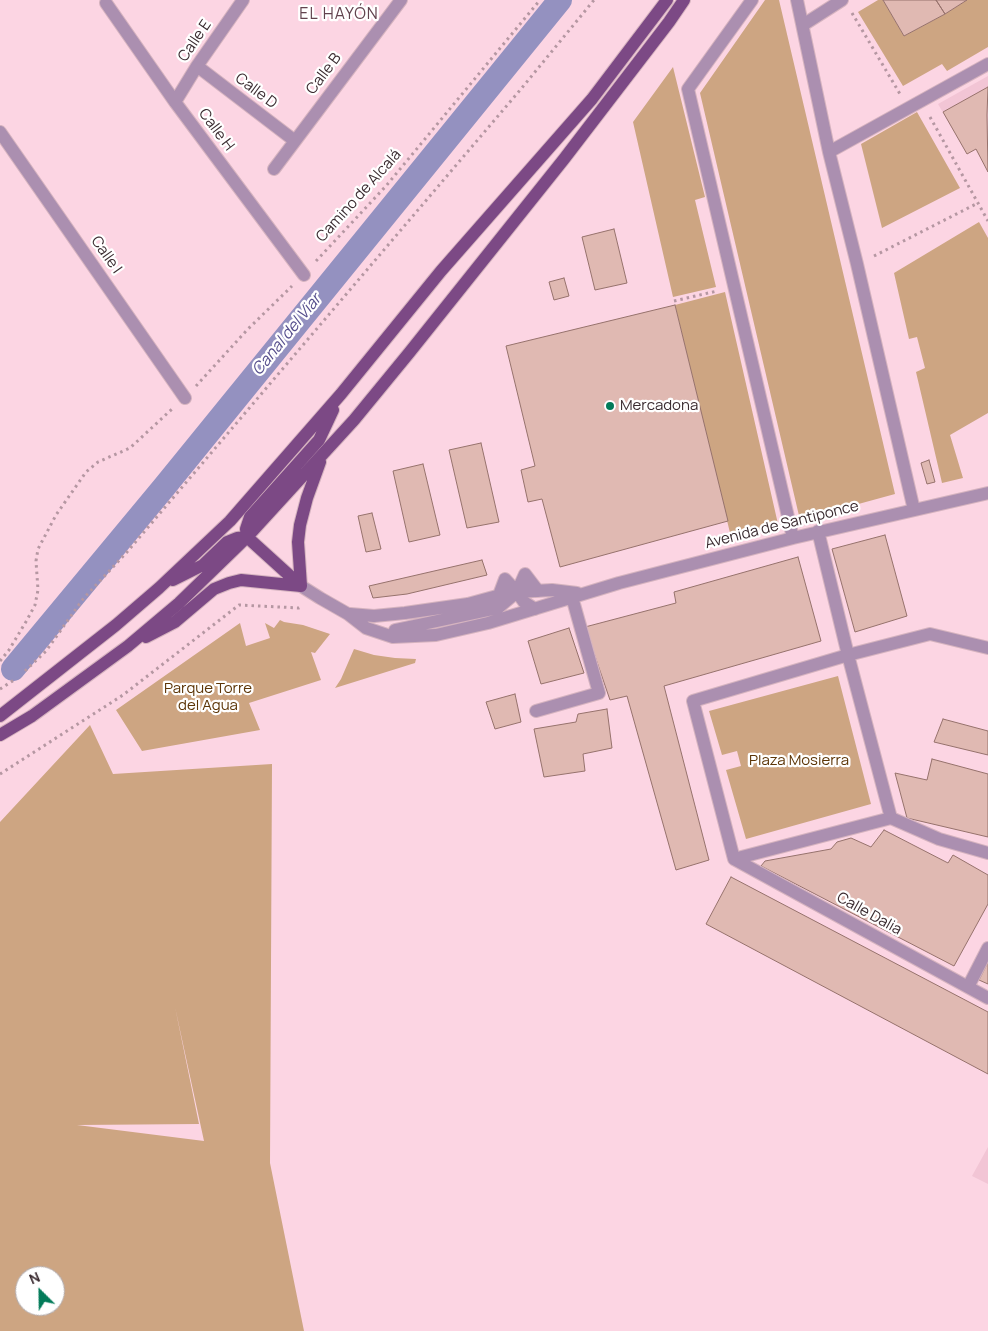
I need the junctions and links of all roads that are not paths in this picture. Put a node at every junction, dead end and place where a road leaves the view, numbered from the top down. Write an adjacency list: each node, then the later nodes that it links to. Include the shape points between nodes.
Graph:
1 (400, 0): 14 (street, Calle B)
2 (667, 0): 18 (main road, via 592,99 441,271)
3 (684, 0): 20 (main road, via 564,159)
4 (752, 0): 25 (street, via 688,89)
5 (797, 0): 9 (street)
6 (106, 3): 12 (street, Calle H)
7 (237, 3): 11 (street, Calle E)
8 (845, 4): 9 (street)
9 (803, 25): 15 (street)
10 (988, 64): 15 (street)
11 (198, 66): 12 (street, Calle E); 14 (street, Calle D)
12 (175, 102): 17 (street, Calle H)
13 (0, 132): 19 (street, Calle I)
14 (295, 141): 16 (street, Calle B)
15 (829, 152): 22 (street)
16 (274, 169)
17 (304, 274)
18 (341, 394): 24 (main road, via 319,440 250,517); 27 (main road, via 230,520)
19 (185, 398)
20 (323, 455): 24 (main road); 26 (main road, via 300,525)
21 (988, 494): 22 (street, Avenida de Santiponce)
22 (914, 510): 23 (street, Avenida de Santiponce)
23 (818, 531): 25 (street, Avenida de Santiponce); 38 (street)
24 (247, 537): 26 (main road); 27 (main road, via 227,542 203,565); 36 (main road, via 179,604)
25 (793, 538): 30 (street, Avenida de Santiponce)
26 (301, 586): 34 (street, Avenida de Santiponce); 36 (main road, via 241,580 229,583 214,589 175,622)
27 (159, 588): 40 (main road)
28 (538, 591): 29 (street, Avenida de Santiponce); 29 (street, via 525,574); 30 (street, Avenida de Santiponce)
29 (517, 592): 31 (street, Avenida de Santiponce); 31 (street, via 505,579); 33 (street); 35 (street, via 498,608 397,630)
30 (585, 593): 32 (street, Avenida de Santiponce)
31 (499, 595): 34 (street, Avenida de Santiponce, via 468,604 406,613)
32 (572, 597): 33 (street, Avenida de Santiponce); 39 (street, via 599,693)
33 (535, 609): 35 (street, Avenida de Santiponce, via 436,635 393,637)
34 (348, 614): 35 (street, Avenida de Santiponce)
35 (366, 628)
36 (128, 646): 41 (main road, via 32,716)
37 (982, 647): 38 (street, via 930,634)
38 (848, 655): 42 (street); 44 (street, via 693,700)
39 (536, 711)
40 (0, 716)
41 (0, 735)
42 (891, 818): 43 (street, via 939,839); 44 (street)
43 (988, 853)
44 (734, 860): 46 (street, Calle Dalia)
45 (988, 948): 46 (street)
46 (968, 987): 47 (street, Calle Dalia)
47 (988, 998)

